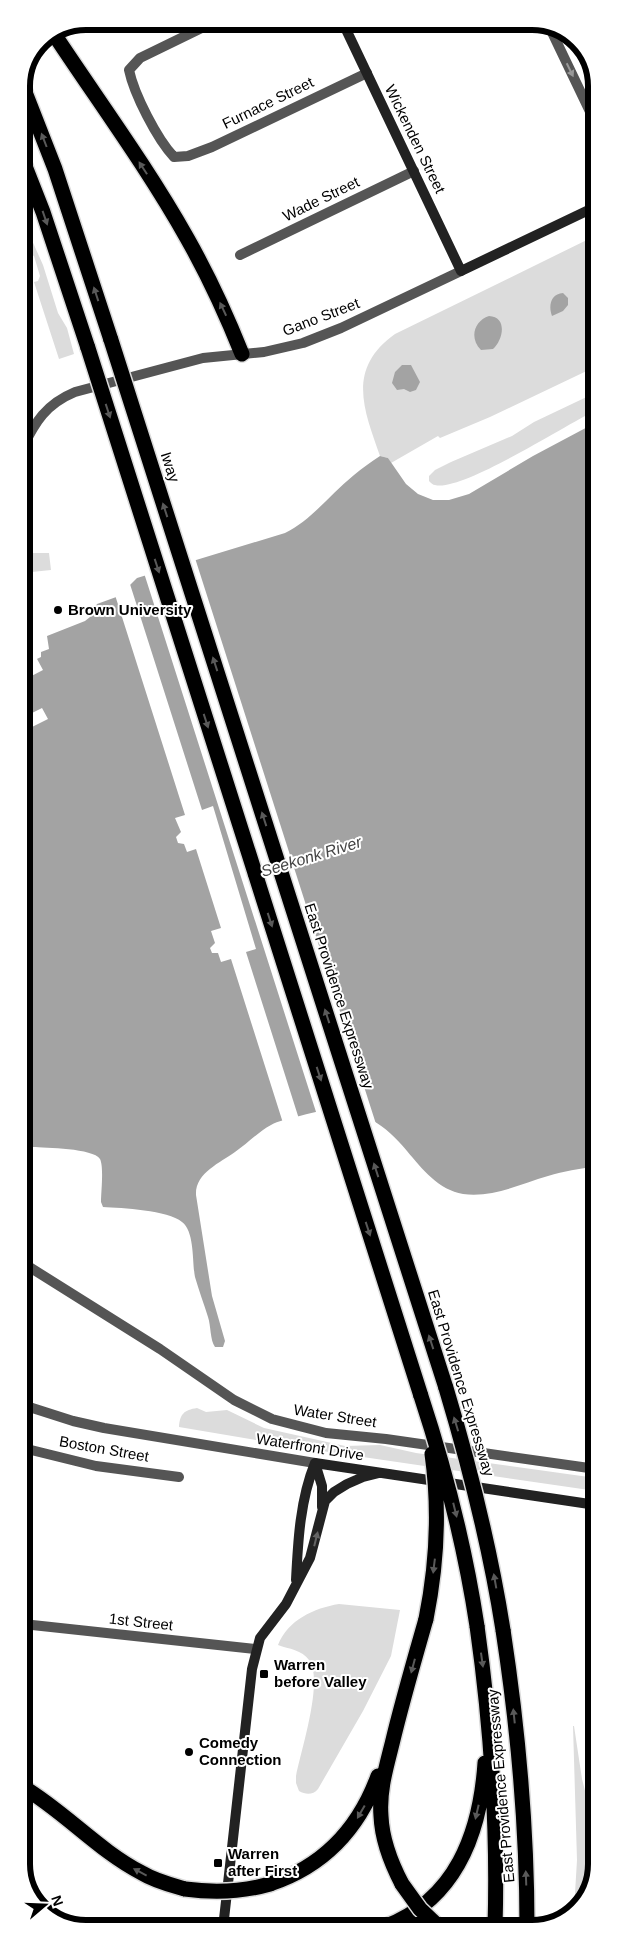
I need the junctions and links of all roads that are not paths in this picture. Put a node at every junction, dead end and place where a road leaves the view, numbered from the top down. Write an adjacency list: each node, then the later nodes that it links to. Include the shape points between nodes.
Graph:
1 (198, 30): 5 (street, Furnace Street, via 140,58 129,70 137,95 174,157 188,156 212,147)
2 (346, 30): 5 (main road, Wickenden Street)
3 (553, 34): 7 (street, one-way to 7)
4 (57, 38): 13 (highway, one-way to 4, via 208,276 187,238)
5 (367, 72): 8 (main road, Wickenden Street)
6 (30, 106): 15 (highway, Iway, one-way to 6, bridge, via 60,184)
7 (588, 107)
8 (414, 171): 11 (street, Wade Street); 12 (main road, Wickenden Street)
9 (30, 178): 17 (highway, East Providence Expressway, one-way to 17, bridge, via 88,348)
10 (588, 210): 12 (main road, Gano Street)
11 (240, 255)
12 (461, 271): 13 (street, Gano Street, via 330,332 286,347)
13 (242, 354): 14 (street, Gano Street, via 203,358 88,388 65,397 45,412)
14 (30, 432)
15 (279, 866): 36 (highway, East Providence Expressway, one-way to 15, bridge, via 526,1859 512,1702 485,1533 465,1453)
16 (30, 1267): 21 (street, Water Street, via 234,1400 272,1420 326,1433)
17 (421, 1396): 29 (highway, East Providence Expressway, one-way to 29, bridge, via 457,1520); 30 (highway, one-way to 30, bridge, via 432,1451 437,1504 435,1565 426,1619)
18 (30, 1407): 20 (street, Waterfront Drive, via 104,1428)
19 (30, 1450): 23 (street, Boston Street, via 96,1466)
20 (315, 1463): 22 (main road, Waterfront Drive); 25 (main road, via 322,1486); 26 (main road, via 302,1517)
21 (588, 1468)
22 (379, 1473): 24 (main road, Waterfront Drive); 25 (main road, via 355,1480 334,1492)
23 (179, 1477)
24 (588, 1504)
25 (322, 1510): 26 (main road, one-way to 25, via 314,1549)
26 (296, 1583): 28 (main road, via 286,1604 263,1631)
27 (30, 1625): 28 (street, 1st Street)
28 (255, 1649): 32 (main road)
29 (486, 1694): 33 (highway, one-way to 33, via 483,1781 468,1845 452,1876 430,1901); 35 (highway, East Providence Expressway, via 494,1799)
30 (398, 1718): 31 (highway, one-way to 31, bridge, via 372,1793 350,1830 316,1862 294,1875 254,1888 226,1892 186,1888 158,1880 132,1868); 34 (highway, bridge, via 380,1802 386,1846 402,1884)
31 (30, 1792)
32 (225, 1920)
33 (400, 1920)
34 (432, 1920)
35 (495, 1920)
36 (527, 1920)

